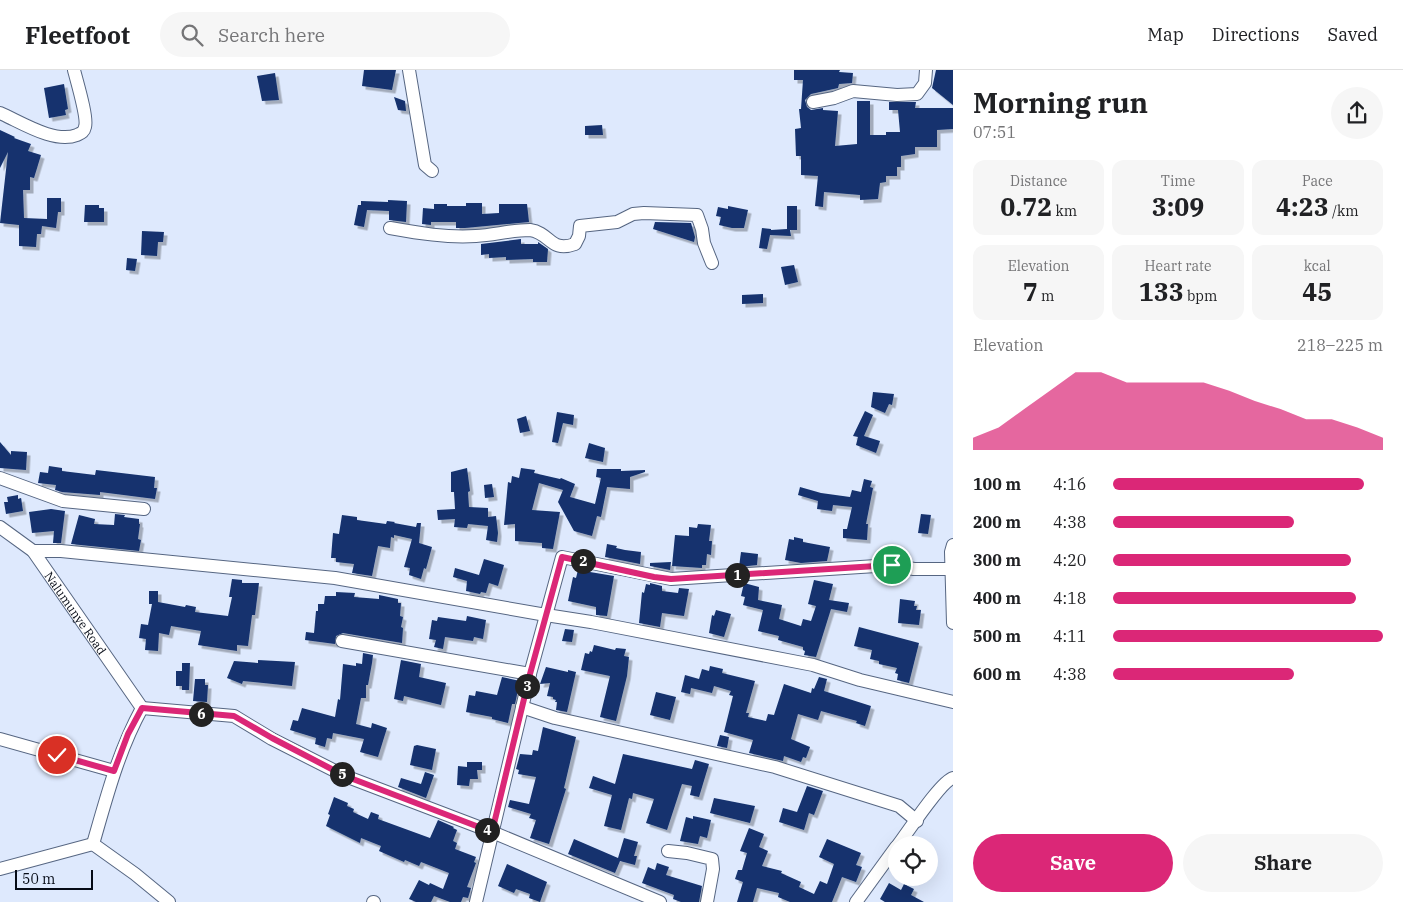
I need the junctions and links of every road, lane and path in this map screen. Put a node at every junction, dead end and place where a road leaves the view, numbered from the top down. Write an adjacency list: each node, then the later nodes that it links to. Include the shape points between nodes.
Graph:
1 (74, 70): 5 (street, via 85,117 82,132 62,137 43,133)
2 (409, 70): 6 (street, via 425,164)
3 (926, 70): 4 (street, via 925,83 917,94 853,90)
4 (813, 102)
5 (0, 113)
6 (432, 172)
7 (390, 228): 8 (street, via 450,236 530,230 538,231 555,245 566,247 575,244 580,226 617,222 633,214 697,215)
8 (712, 262)
9 (0, 478): 10 (street, via 63,501)
10 (144, 509)
11 (0, 527): 13 (street, Nalumunye Road)
12 (953, 546): 14 (street)
13 (32, 551): 15 (street, via 61,551 335,578); 21 (street, Nalumunye Road)
14 (952, 572): 15 (street, via 892,565 671,579 562,557); 16 (street)
15 (546, 616): 18 (street); 19 (street, via 813,665)
16 (953, 623)
17 (342, 641): 18 (street)
18 (530, 674): 20 (street)
19 (953, 702)
20 (522, 707): 25 (street, via 555,718 775,767 899,806); 26 (street)
21 (142, 708): 23 (street); 26 (street, via 234,716 345,776)
22 (0, 739): 23 (street)
23 (114, 771): 28 (street)
24 (953, 778): 25 (street, via 936,792)
25 (917, 821): 27 (street)
26 (492, 832): 33 (street); 34 (street)
27 (905, 836)
28 (93, 844): 31 (street); 32 (street)
29 (668, 851): 35 (street, via 712,860)
30 (888, 858): 36 (street)
31 (0, 869)
32 (169, 902)
33 (476, 902)
34 (660, 902)
35 (707, 902)
36 (856, 902)

